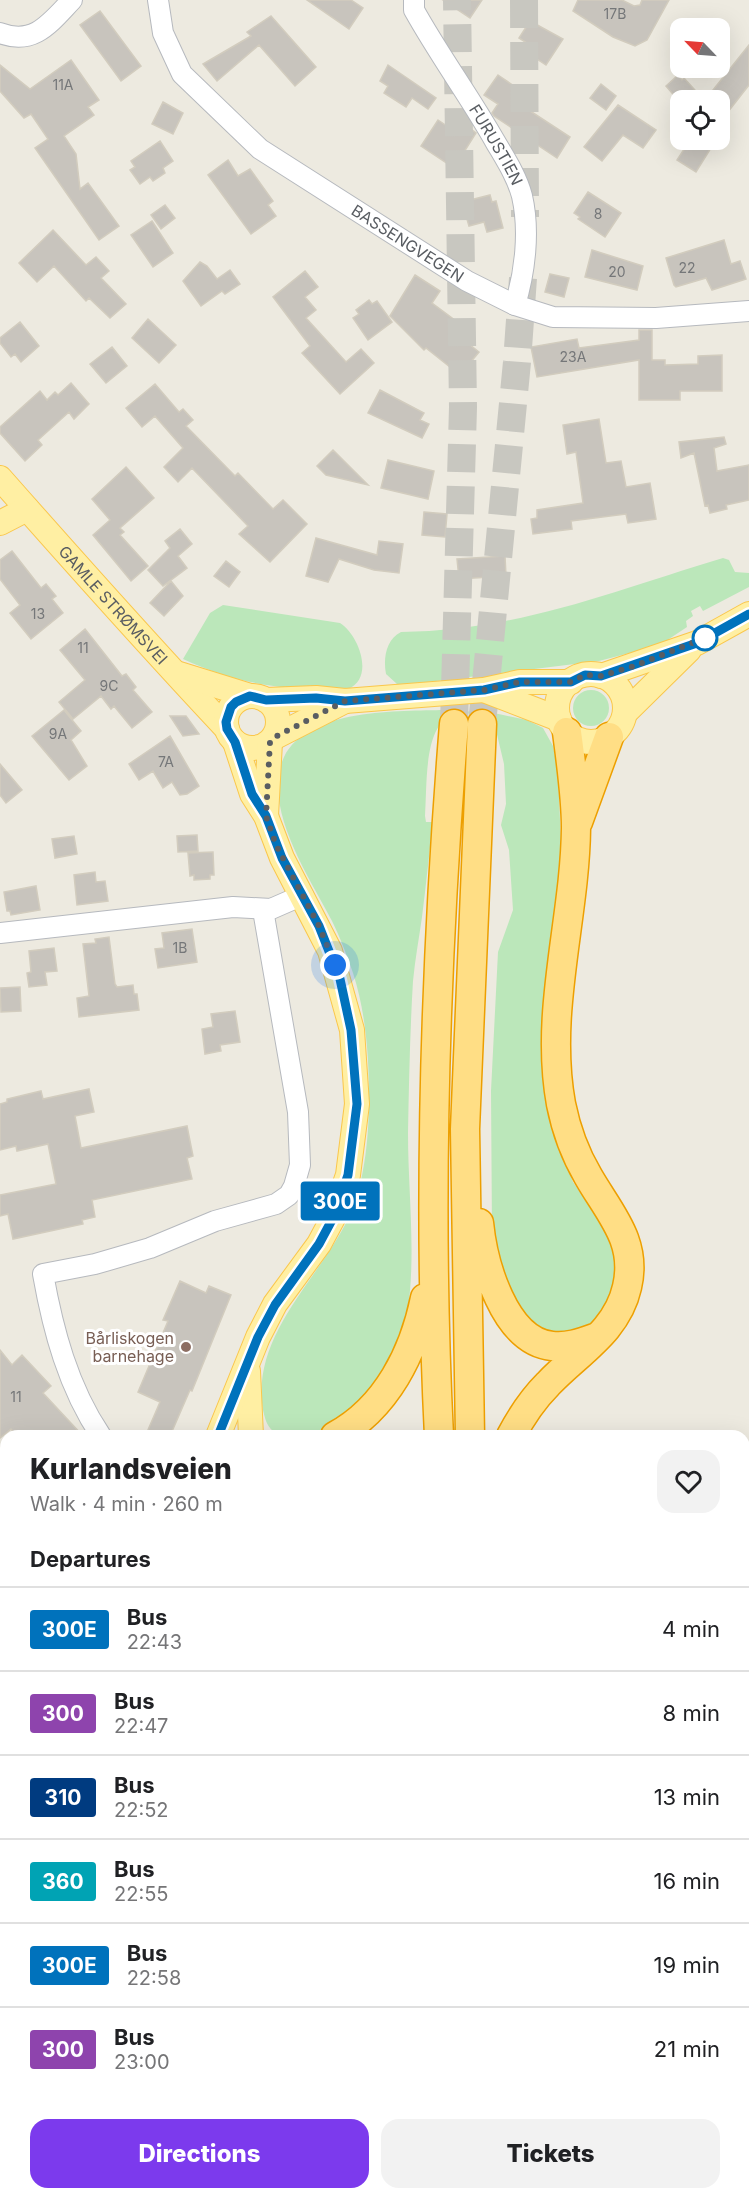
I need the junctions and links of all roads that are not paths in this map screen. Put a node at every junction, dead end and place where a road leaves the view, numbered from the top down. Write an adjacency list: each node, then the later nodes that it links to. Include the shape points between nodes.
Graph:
1 (72, 0): 4 (street, via 44,30 32,36 12,38)
2 (158, 0): 5 (street, BASSENGVEGEN, via 163,33 182,74 260,149 467,281)
3 (414, 0): 5 (street, FURUSTIEN, via 414,10 514,174 522,197 523,277)
4 (0, 33)
5 (515, 305): 6 (street, BASSENGVEGEN, via 553,317 596,320)
6 (749, 311)
7 (0, 478): 8 (main road, GAMLE STRØMSVEI)
8 (27, 509): 9 (main road); 12 (main road, GAMLE STRØMSVEI, via 146,644)
9 (0, 523)
10 (749, 614): 11 (main road)
11 (697, 643): 13 (main road); 18 (main road)
12 (179, 674): 16 (main road); 22 (main road, GAMLE STRØMSVEI)
13 (601, 676): 14 (main road, via 585,675); 18 (main road, via 622,694)
14 (571, 682): 15 (main road, via 520,682); 21 (main road, via 559,699)
15 (484, 690): 17 (main road); 21 (main road)
16 (258, 698): 17 (main road); 22 (main road, via 236,702 231,707 226,722); 24 (main road, via 277,712 279,720)
17 (345, 701): 24 (main road)
18 (625, 712): 23 (main road)
19 (454, 724): 31 (highway, via 434,1043)
20 (482, 724): 30 (highway)
21 (563, 726): 23 (main road, via 588,742); 26 (highway)
22 (231, 736): 24 (main road, via 249,748); 25 (main road, via 252,794)
23 (609, 737): 26 (highway)
24 (272, 739): 25 (main road)
25 (266, 816): 27 (main road, via 282,858)
26 (576, 827): 32 (highway, via 557,1015 558,1082 571,1140 587,1174 619,1222 629,1260 628,1285 620,1307)
27 (303, 896): 28 (street); 33 (main road, via 330,951 347,1006 357,1083 355,1140 345,1189 333,1218 275,1305)
28 (263, 910): 29 (street, via 233,906); 34 (street, via 298,1112 298,1177 289,1195 276,1204 215,1221 122,1257 43,1274 71,1380)
29 (0, 933)
30 (465, 1129): 32 (highway, via 480,1237 498,1295 512,1322 531,1338 553,1346 573,1345); 39 (highway)
31 (432, 1264): 37 (highway, via 421,1317 398,1373 370,1409); 38 (highway)
32 (597, 1337): 40 (highway, via 548,1383)
33 (248, 1366): 35 (main road); 36 (main road)
34 (96, 1430)
35 (221, 1430)
36 (251, 1430)
37 (343, 1430)
38 (439, 1430)
39 (471, 1430)
40 (514, 1430)

